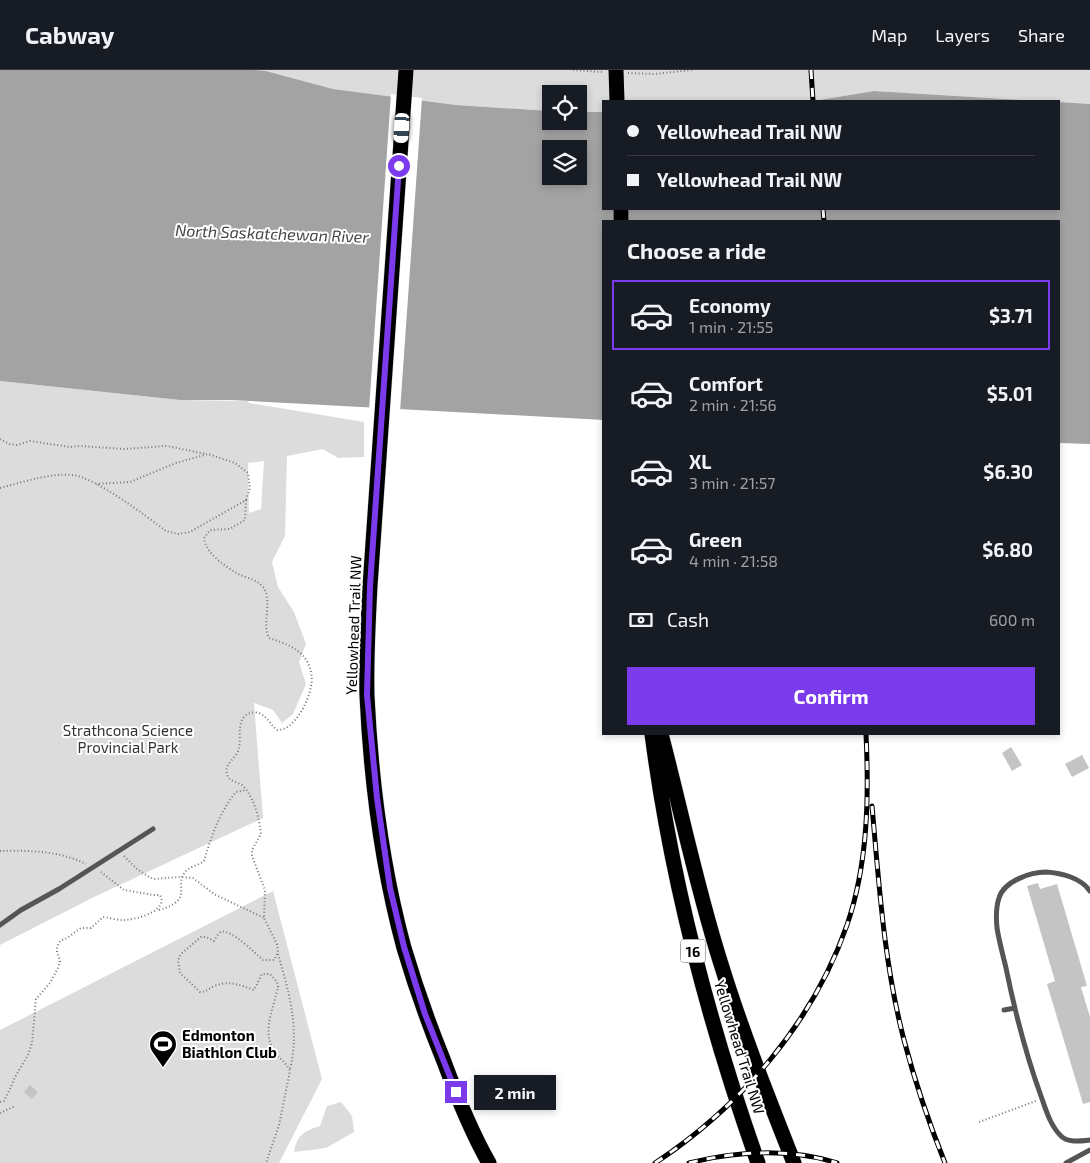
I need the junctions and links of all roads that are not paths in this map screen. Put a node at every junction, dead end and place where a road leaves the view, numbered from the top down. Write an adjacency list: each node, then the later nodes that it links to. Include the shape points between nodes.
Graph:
1 (406, 70): 13 (highway, Yellowhead Trail NW, via 370,586 367,695 370,736 390,888 404,947 425,1014 462,1108)
2 (613, 72): 3 (highway, bridge)
3 (617, 100)
4 (652, 735): 14 (highway, Yellowhead Trail NW / 16, via 671,850 696,963)
5 (660, 735): 15 (highway, via 721,965)
6 (153, 829): 8 (lane)
7 (1090, 891): 9 (lane, via 1074,878 1038,872 1023,876 1000,895 996,913 998,929)
8 (0, 925)
9 (1015, 1008): 10 (lane); 11 (lane, via 1029,1064 1054,1128 1063,1139)
10 (1004, 1010)
11 (1090, 1140)
12 (1090, 1150): 16 (lane)
13 (488, 1163)
14 (758, 1163)
15 (794, 1163)
16 (1066, 1163)

